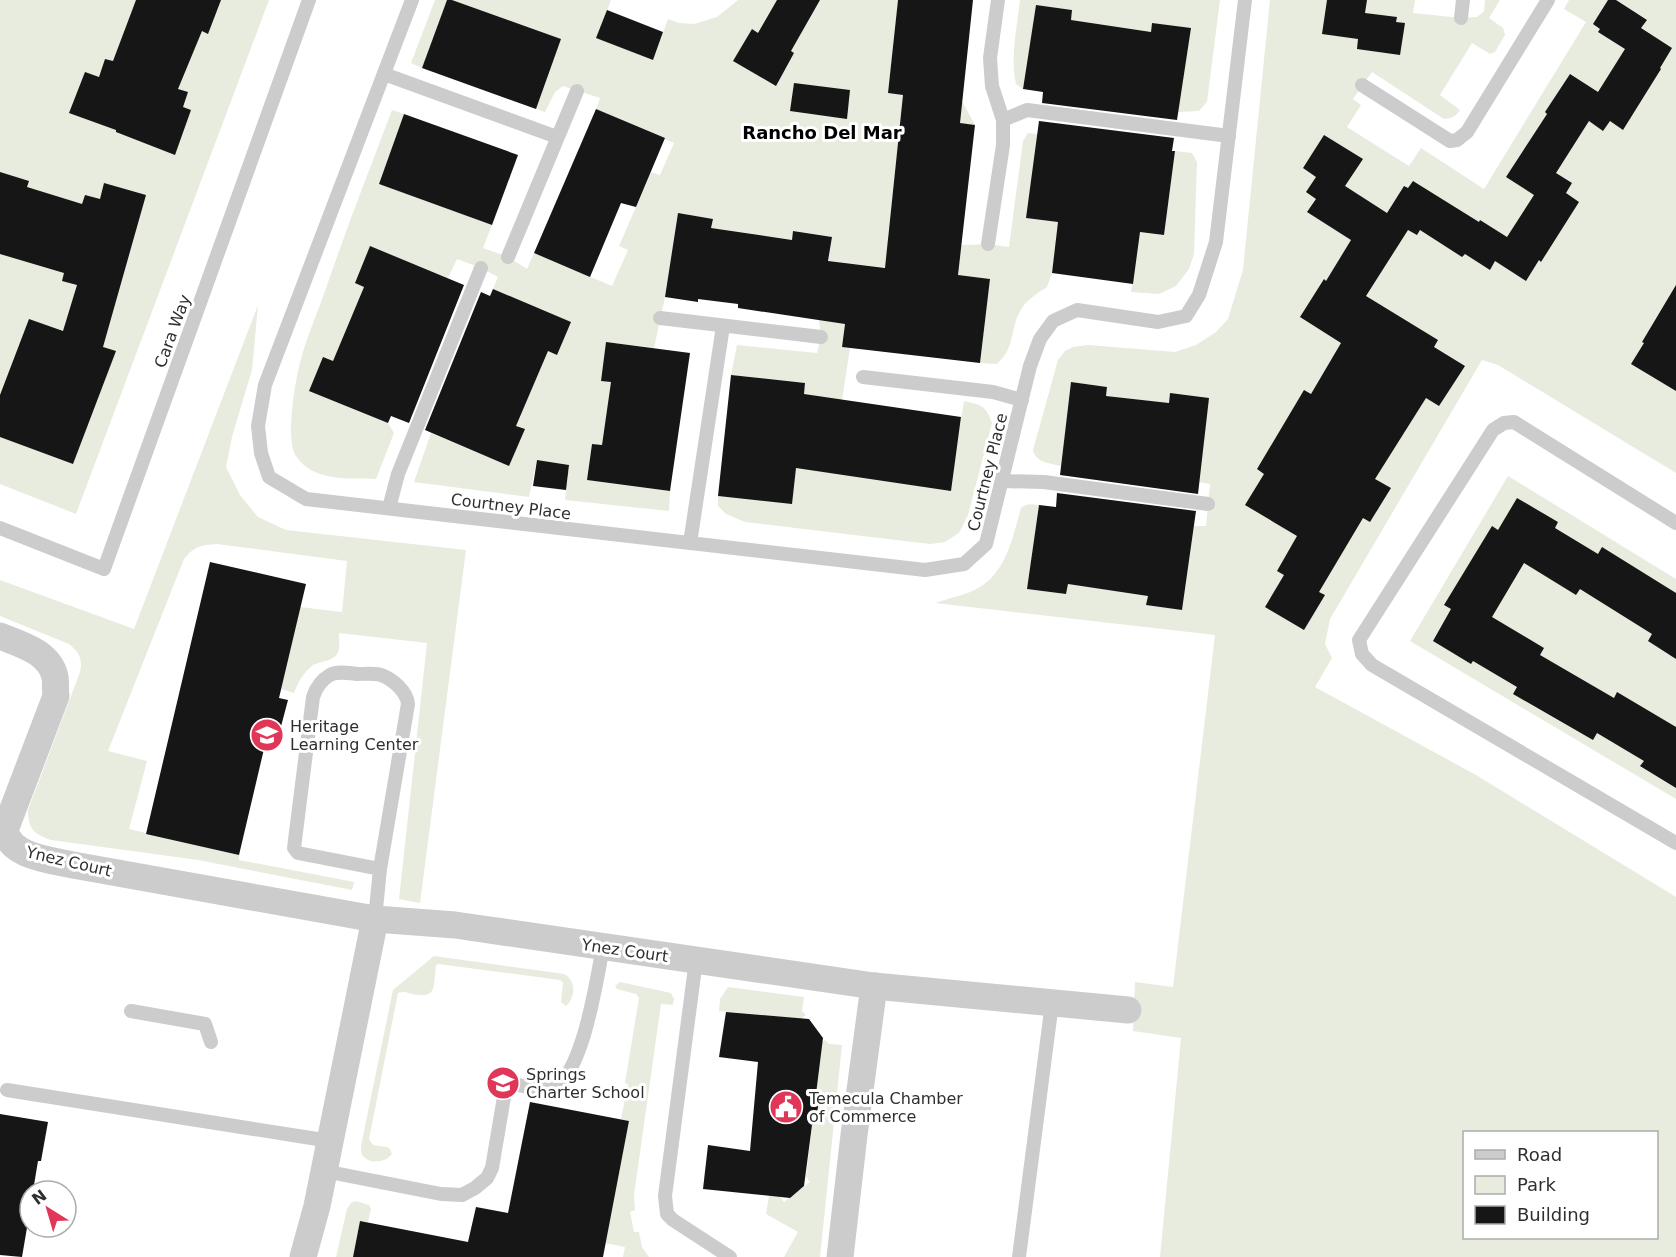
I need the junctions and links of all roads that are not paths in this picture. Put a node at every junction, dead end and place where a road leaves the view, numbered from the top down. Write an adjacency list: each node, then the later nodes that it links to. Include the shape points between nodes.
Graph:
1 (309, 0): 26 (lane, Cara Way, via 104,569)
2 (412, 0): 8 (lane)
3 (998, 0): 11 (lane, via 990,58 992,86)
4 (1245, 0): 12 (lane, Courtney Place)
5 (1463, 0): 7 (lane)
6 (1548, 0): 9 (lane, via 1467,132 1457,140 1450,141)
7 (1461, 18)
8 (384, 74): 13 (lane); 24 (lane, Courtney Place, via 265,385 258,426 269,477 306,499)
9 (1362, 85)
10 (576, 91): 13 (lane)
11 (1003, 120): 12 (lane, via 1027,110); 14 (lane, via 1003,145)
12 (1229, 136): 21 (lane, Courtney Place, via 1216,242 1199,295 1186,316 1158,322 1077,310 1053,321 1040,339)
13 (557, 137): 15 (lane)
14 (988, 244)
15 (508, 257)
16 (481, 268): 24 (lane, via 398,474)
17 (660, 318): 18 (lane)
18 (723, 326): 19 (lane); 27 (lane)
19 (821, 337)
20 (863, 377): 21 (lane, via 997,392)
21 (1022, 400): 22 (lane, Courtney Place)
22 (1002, 481): 23 (lane, via 1044,482); 27 (lane, Courtney Place, via 986,544 964,564 925,570)
23 (1208, 504)
24 (389, 508): 27 (lane, Courtney Place)
25 (1676, 523): 29 (lane, via 1514,422 1504,423 1493,430 1359,640 1362,654 1372,665)
26 (0, 528)
27 (690, 543)
28 (0, 636): 31 (street, Ynez Court, via 37,652 55,675 56,696 5,830 15,848 73,865)
29 (1676, 843)
30 (380, 869): 30 (lane, via 298,853 294,848 313,697 322,681 341,672 381,675 408,697); 31 (lane)
31 (375, 918): 32 (street, Ynez Court, via 455,924); 40 (street)
32 (603, 947): 33 (street, Ynez Court); 41 (lane, via 577,1058 559,1085 550,1089 511,1084 505,1090 492,1168 475,1188 462,1195 441,1194)
33 (696, 960): 34 (street, Ynez Court); 43 (lane, via 665,1196 667,1214)
34 (874, 986): 35 (street, Ynez Court); 44 (street)
35 (1052, 1003): 36 (street, Ynez Court); 45 (lane)
36 (1128, 1010)
37 (131, 1011): 38 (lane, via 205,1024)
38 (212, 1042)
39 (7, 1090): 40 (lane)
40 (330, 1141): 41 (street)
41 (324, 1171): 42 (street)
42 (303, 1257)
43 (730, 1257)
44 (840, 1257)
45 (1019, 1257)

